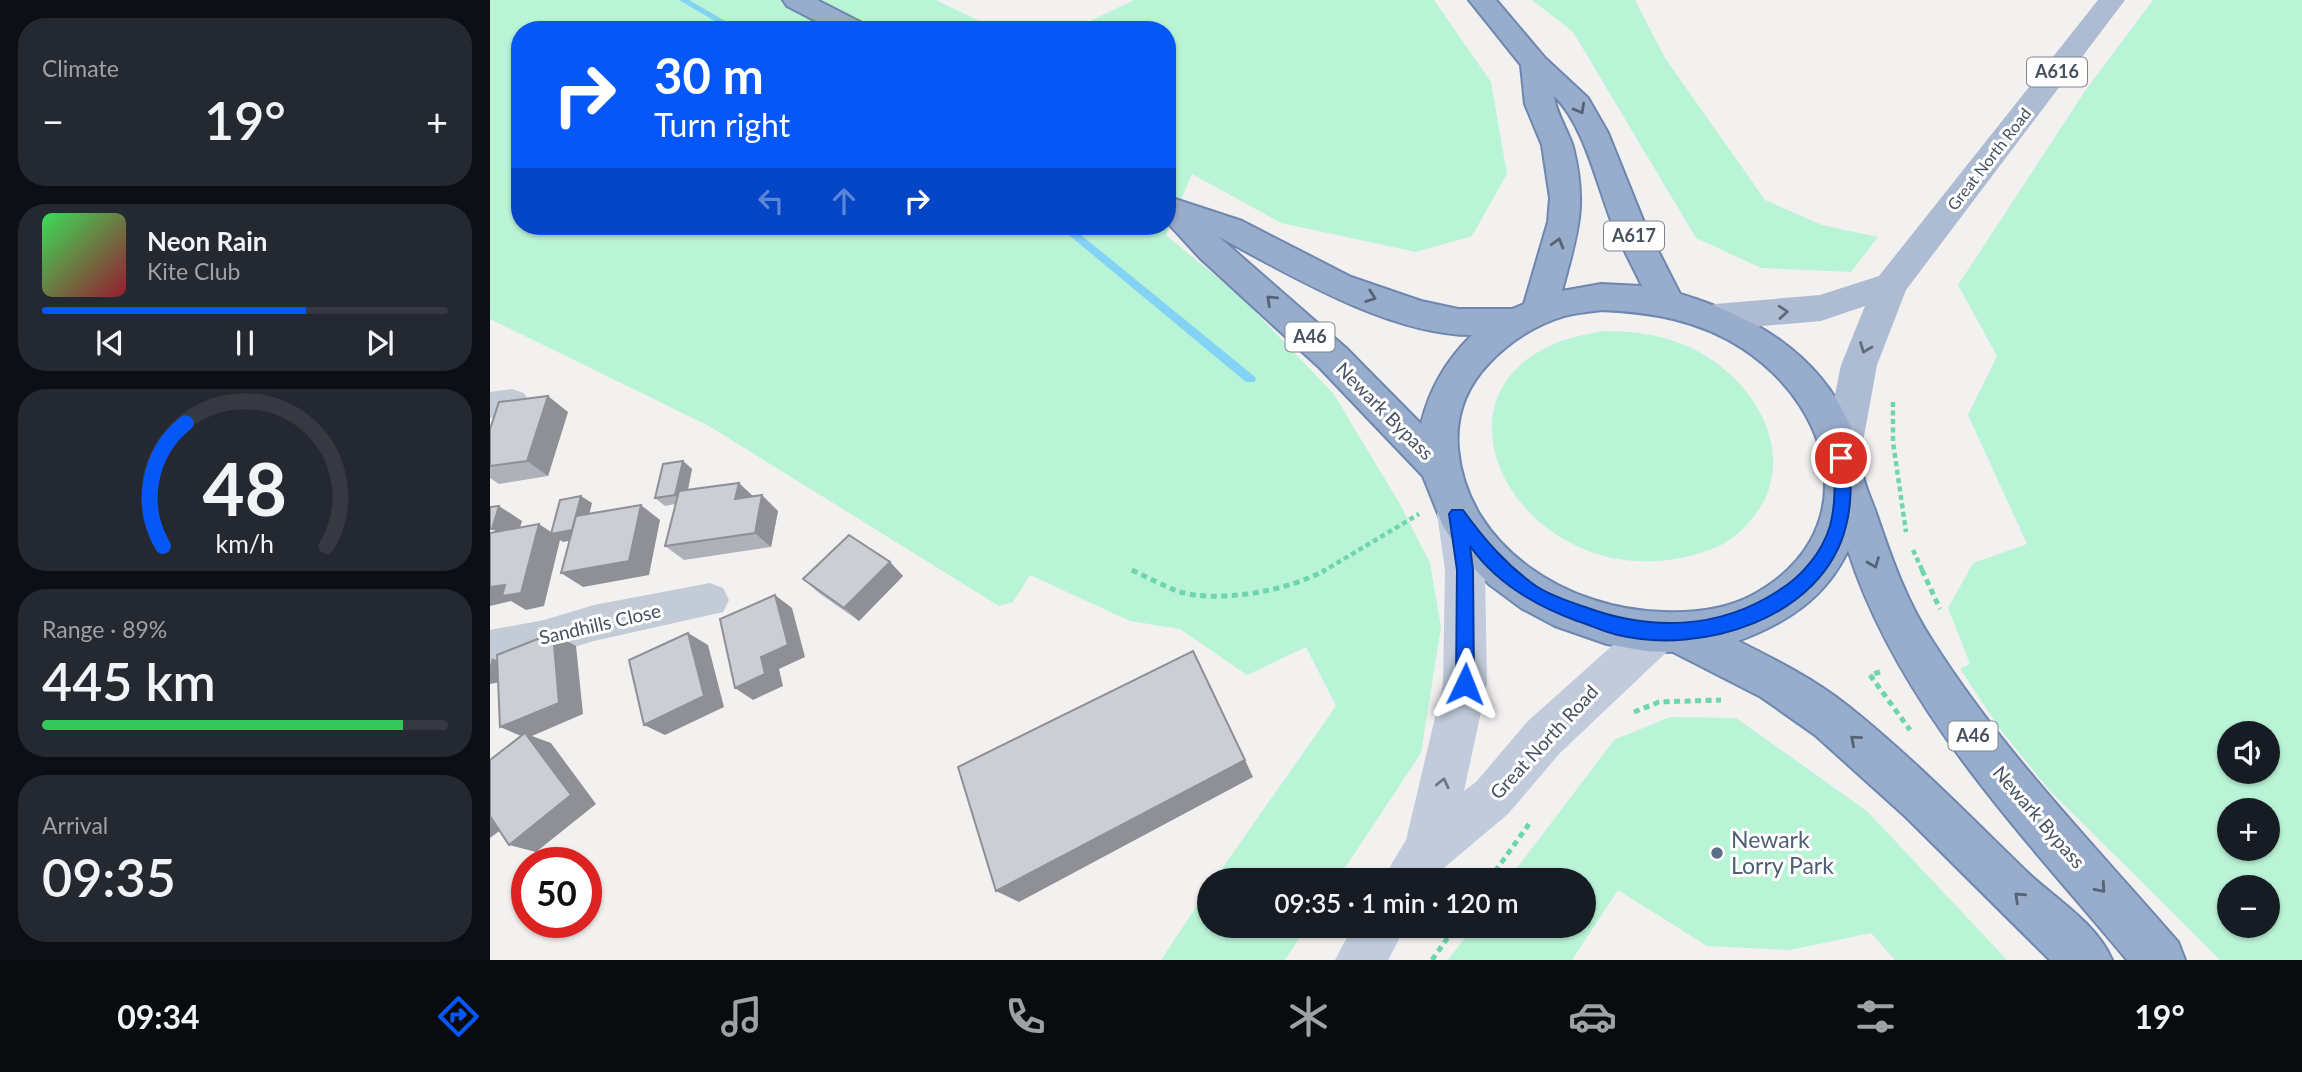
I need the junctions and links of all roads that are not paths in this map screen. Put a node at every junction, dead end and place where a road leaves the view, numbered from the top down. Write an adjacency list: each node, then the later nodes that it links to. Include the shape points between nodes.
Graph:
1 (796, 0): 4 (highway)
2 (1482, 0): 5 (highway, A617)
3 (2112, 0): 8 (main road, Great North Road / A616)
4 (837, 21)
5 (1535, 64): 9 (highway, A617, one-way to 9, via 1573,98 1586,121); 10 (highway, one-way to 5, via 1564,222 1566,198 1557,145 1540,104)
6 (1176, 210): 10 (highway, Newark Bypass / A46, one-way to 10, via 1231,229 1339,286 1418,314 1458,321)
7 (1176, 213): 13 (highway, Newark Bypass / A46, one-way to 7, via 1333,358)
8 (1891, 285): 11 (main road, one-way to 8, via 1821,308); 12 (main road, Great North Road / A616, one-way to 12, via 1861,358)
9 (1667, 302): 10 (highway, Newark Bypass, via 1601,297 1570,300); 11 (highway, Newark Bypass)
10 (1526, 316): 13 (highway, via 1476,349 1452,384 1440,424)
11 (1715, 317): 12 (highway, Newark Bypass, via 1751,336 1797,374 1820,405)
12 (1843, 467): 15 (highway, via 1844,494 1837,529 1821,562 1801,584 1778,602 1739,621); 21 (highway, Newark Bypass / A46, one-way to 21, via 1873,564 1919,659 1991,761)
13 (1449, 493): 15 (highway, Newark Bypass, via 1481,548 1531,592 1595,621); 17 (main road, Great North Road, one-way to 13, via 1465,684 1465,570)
14 (709, 600): 16 (street, Sandhills Close)
15 (1667, 632): 17 (main road, Great North Road, via 1544,737 1492,798); 20 (highway, one-way to 15, via 1831,720 1776,682)
16 (490, 648)
17 (1419, 865)
18 (1374, 938): 19 (main road)
19 (1360, 960)
20 (2087, 960)
21 (2160, 960)

